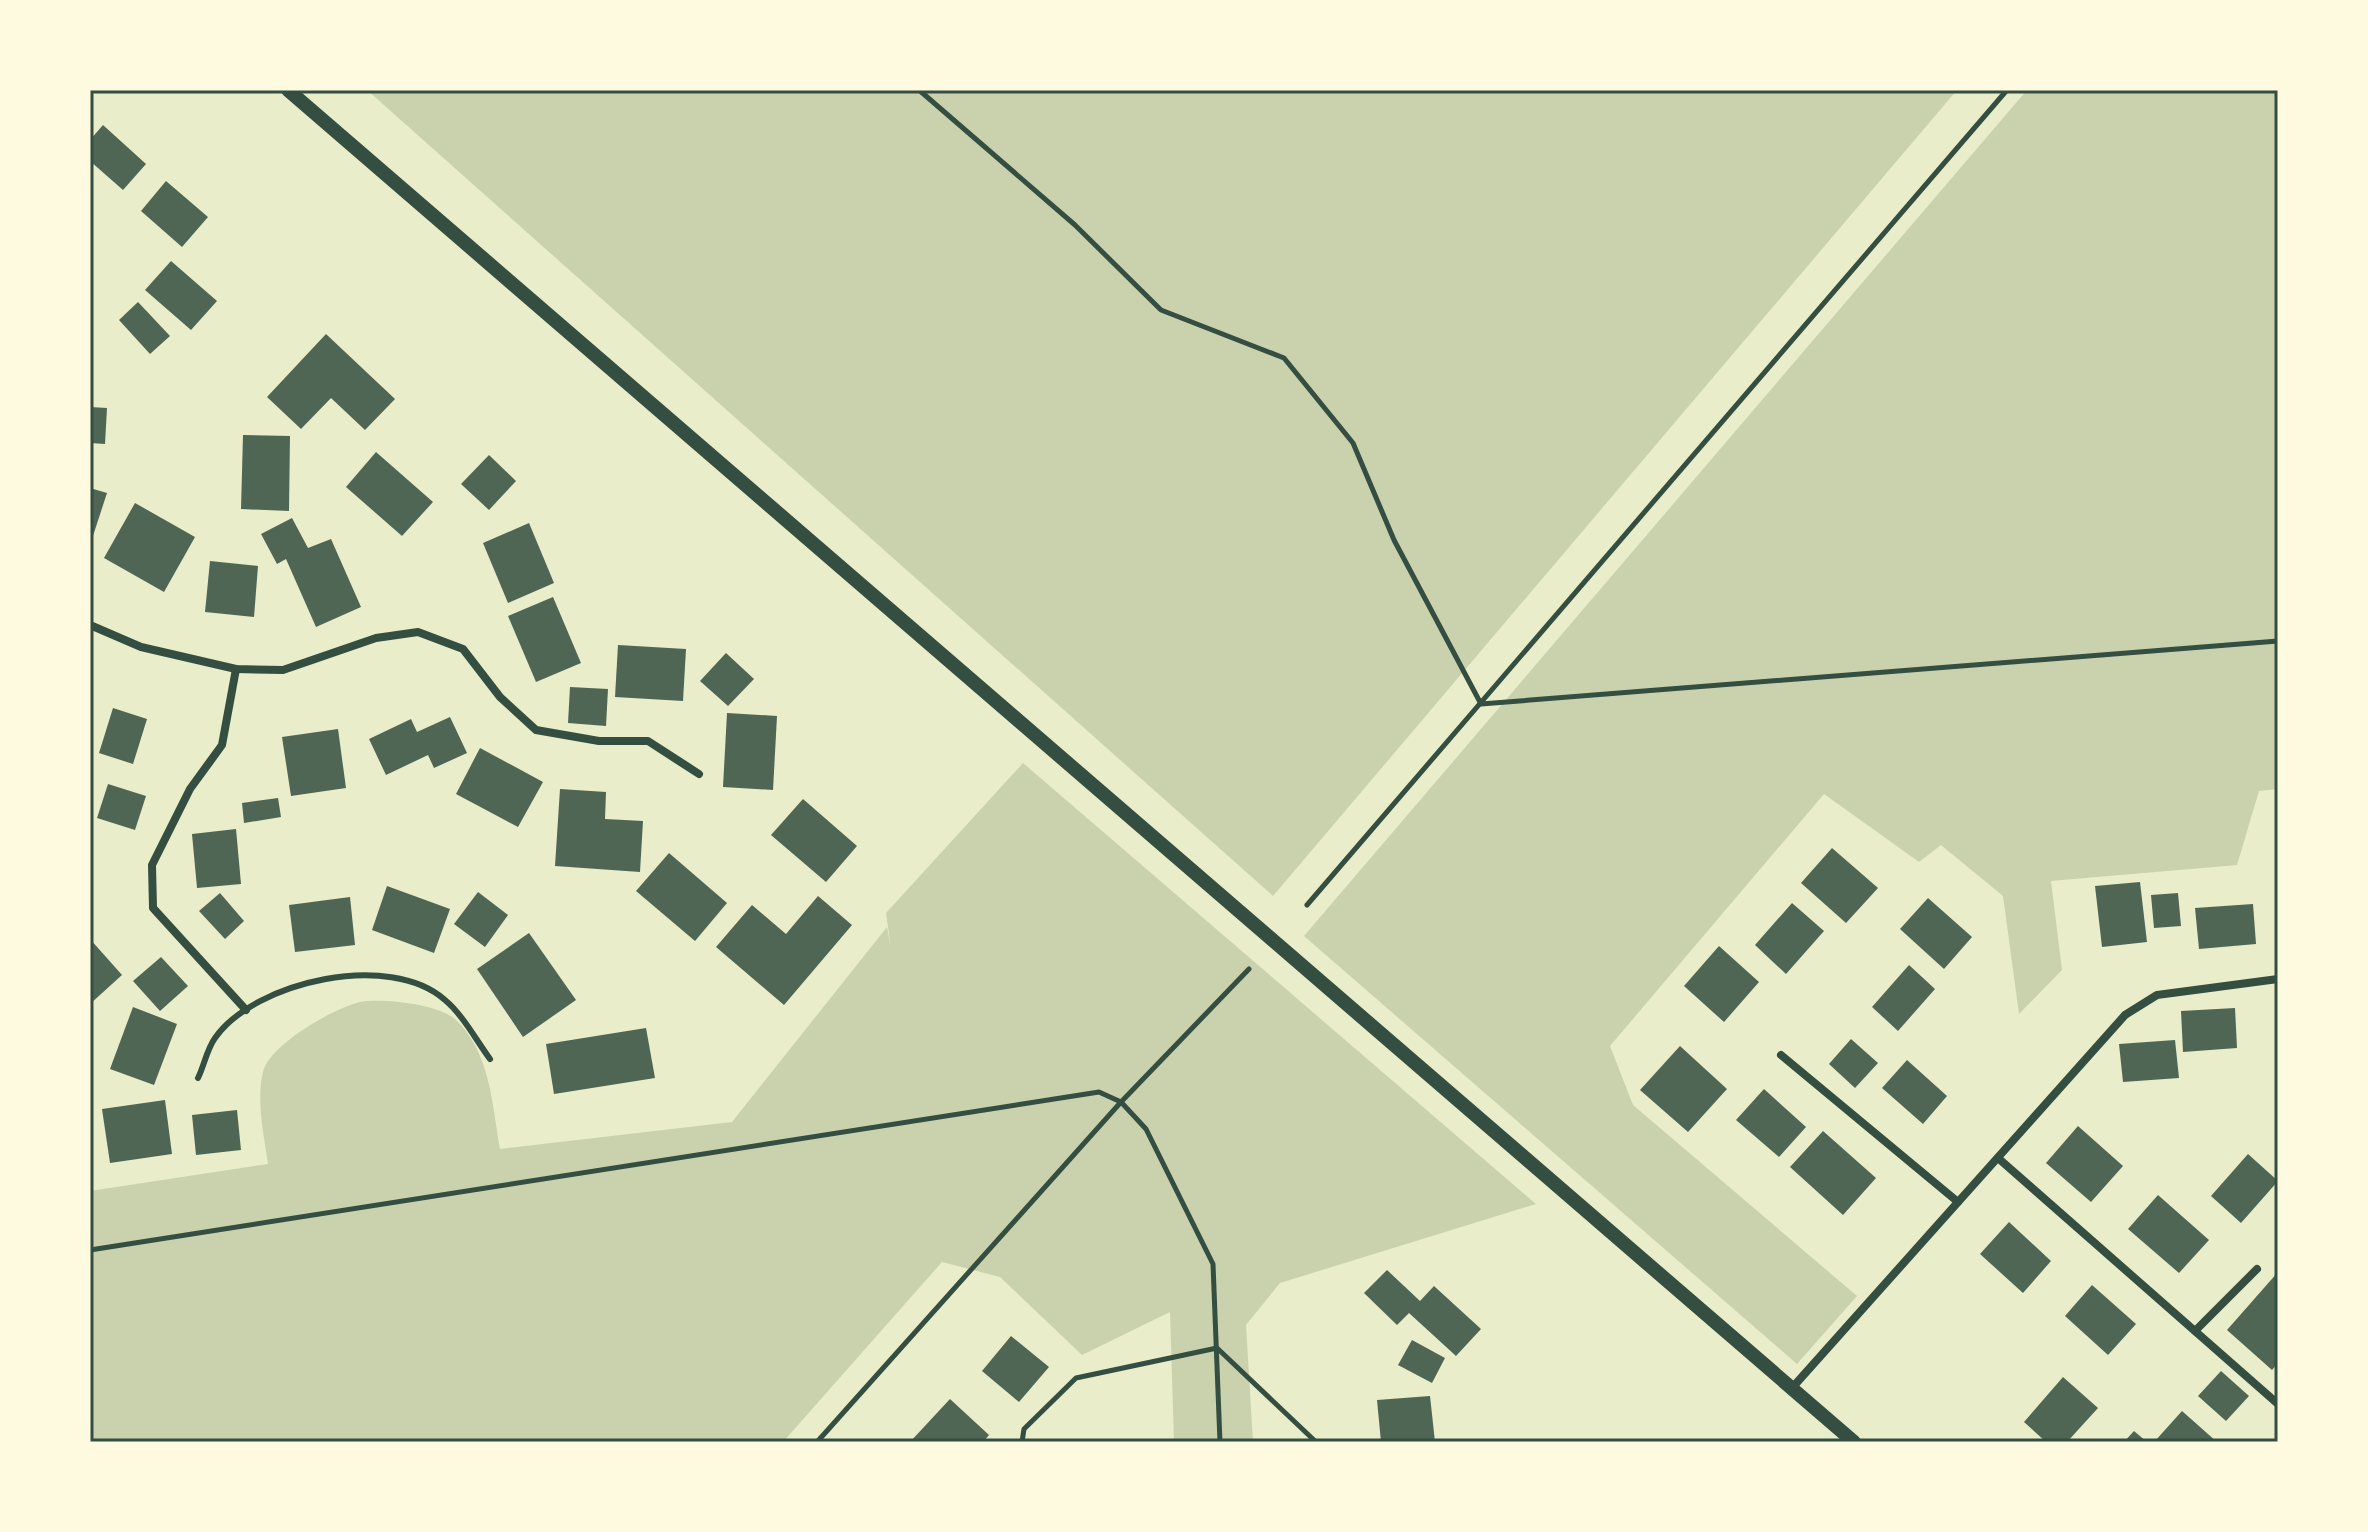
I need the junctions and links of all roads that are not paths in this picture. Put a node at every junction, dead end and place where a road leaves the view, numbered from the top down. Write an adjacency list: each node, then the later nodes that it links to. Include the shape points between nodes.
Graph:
1 (288, 90): 14 (street)
2 (90, 625): 3 (street, via 141,647)
3 (236, 669): 4 (street, via 283,670 376,638 418,632 463,649 500,697 536,730 599,741 648,741); 6 (street, via 222,745 190,789 152,865 153,908)
4 (699, 774)
5 (2278, 979): 10 (street, via 2157,995 2146,1001 2125,1015)
6 (246, 1010): 8 (lane, via 331,976 377,974 413,982 445,999); 9 (lane, via 215,1038)
7 (1781, 1055): 11 (street)
8 (490, 1059)
9 (198, 1078)
10 (1998, 1158): 11 (street); 13 (street)
11 (1958, 1202): 14 (street)
12 (2257, 1269): 13 (street)
13 (2195, 1331): 15 (street)
14 (1792, 1388): 16 (street)
15 (2278, 1404)
16 (1854, 1442)

